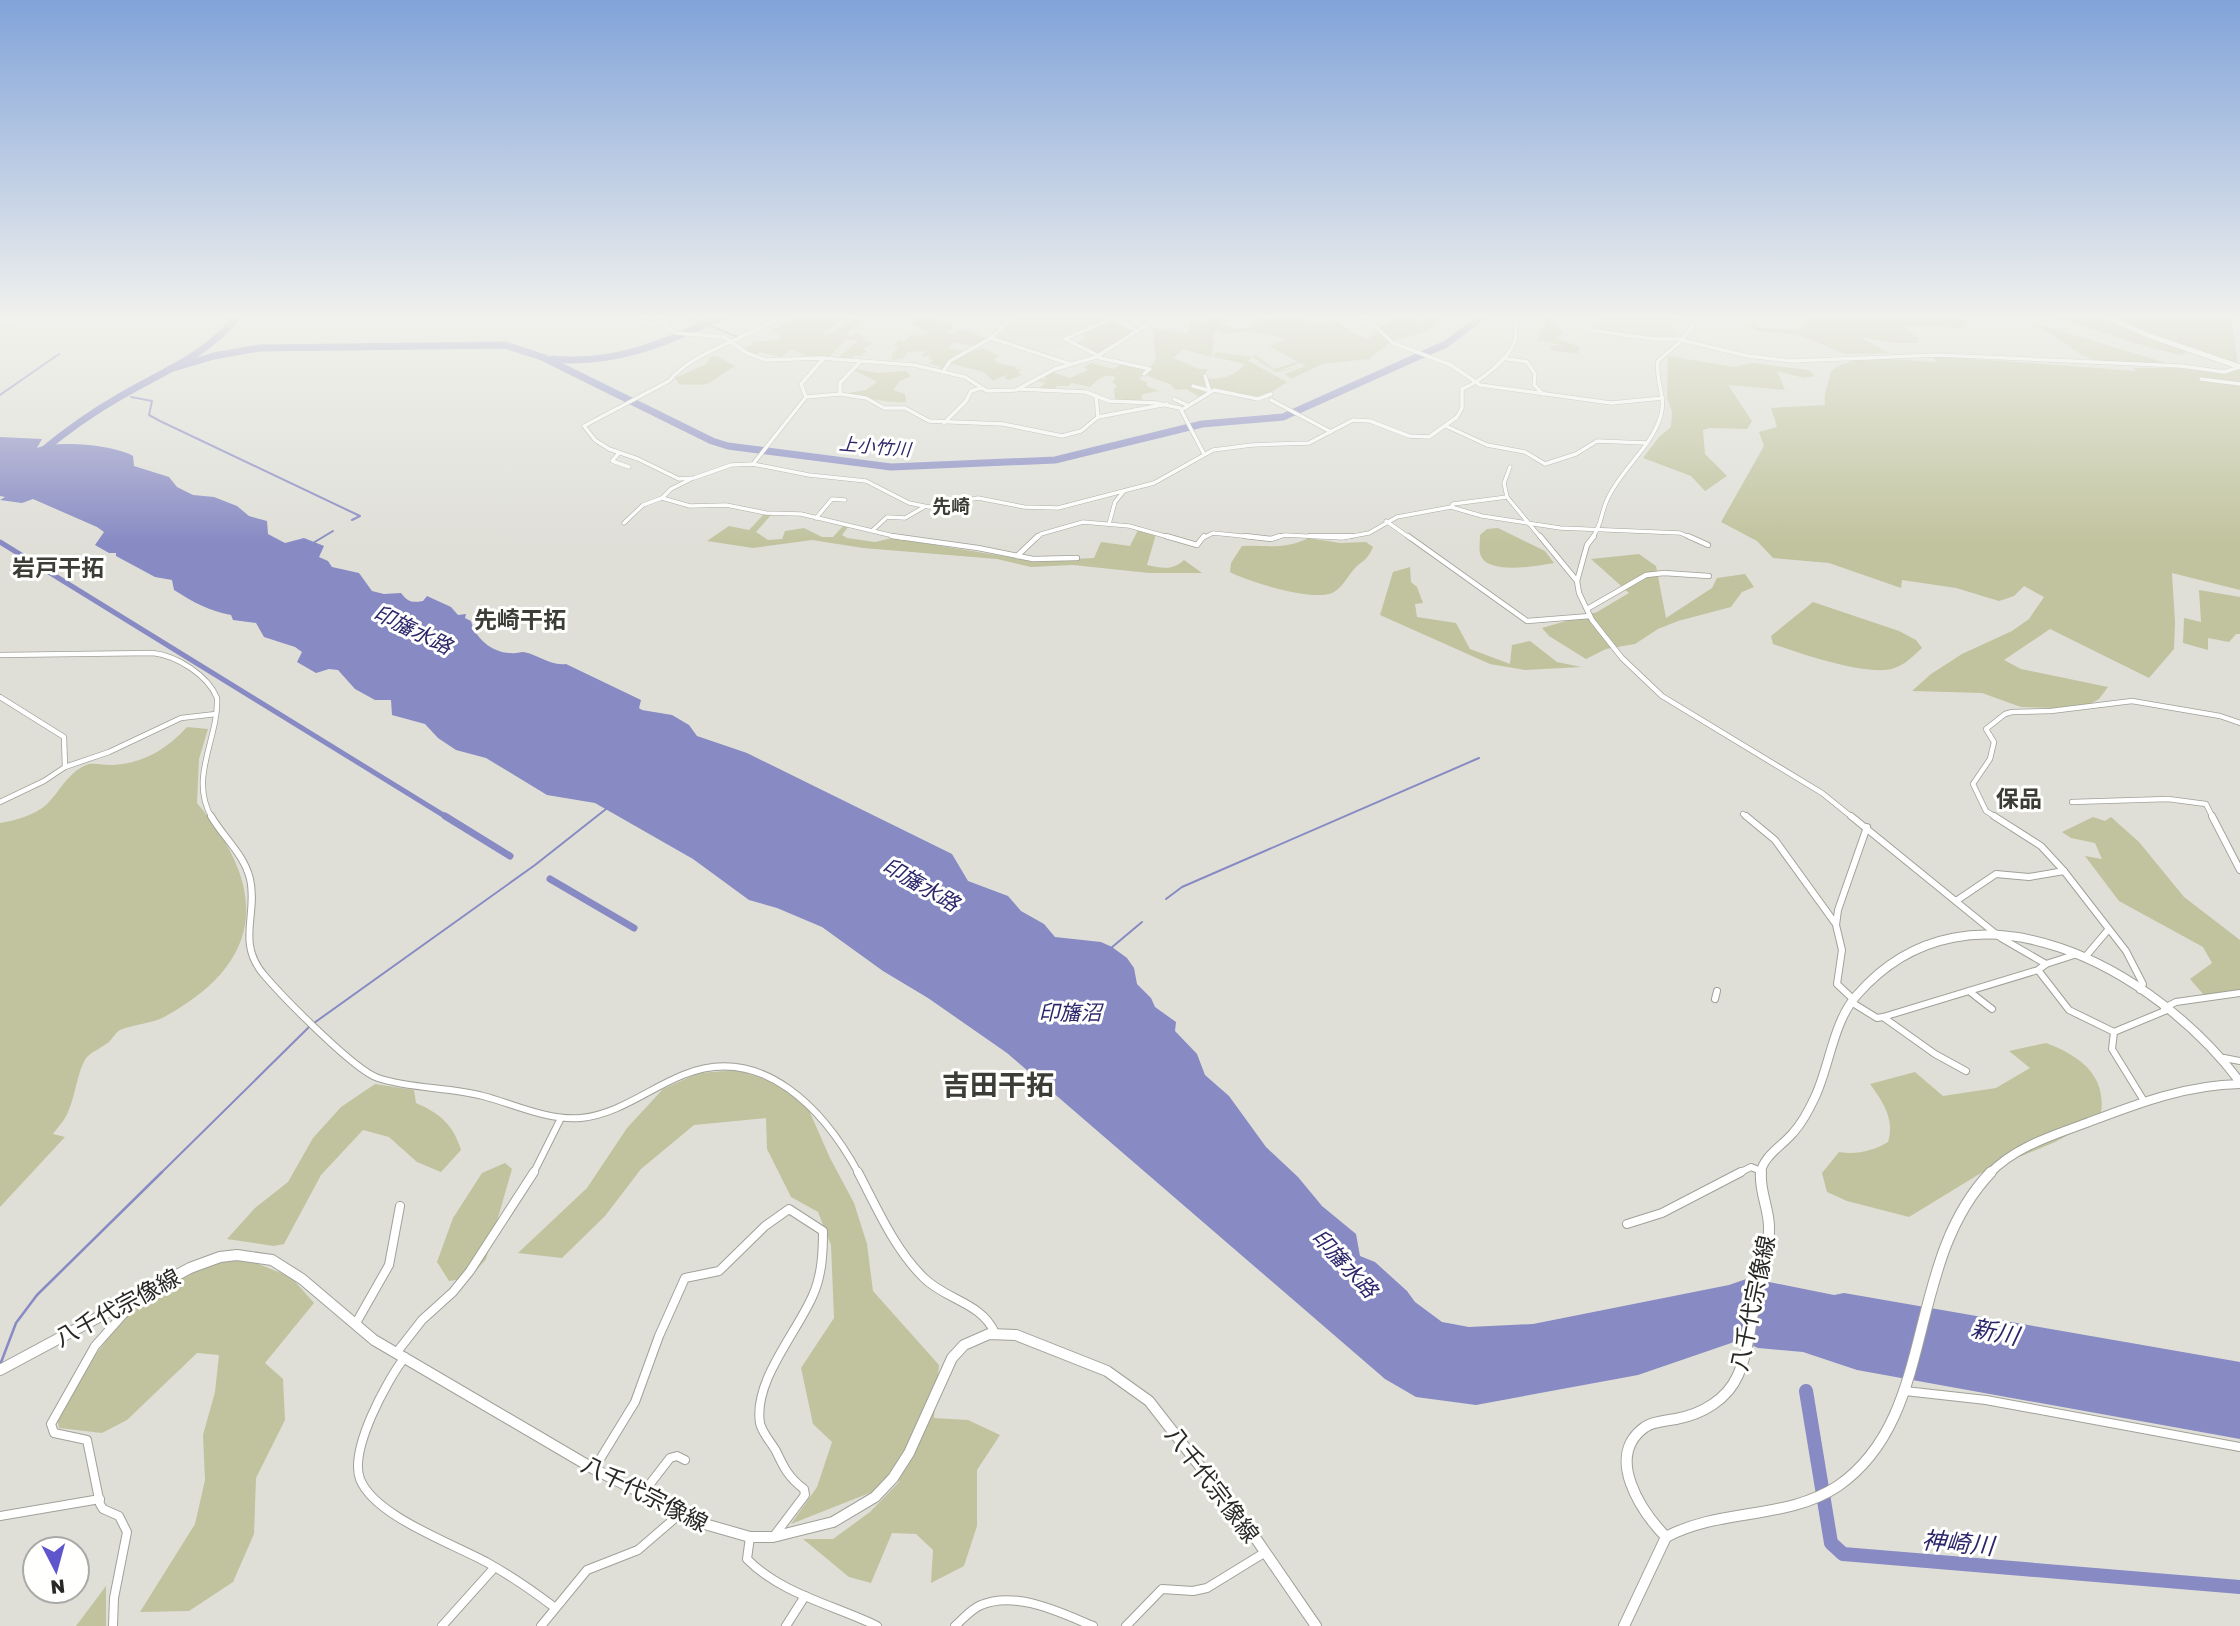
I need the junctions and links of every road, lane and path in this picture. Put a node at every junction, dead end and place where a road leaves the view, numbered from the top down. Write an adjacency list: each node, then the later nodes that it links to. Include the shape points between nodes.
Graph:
1 (645, 393): 14 (street)
2 (804, 393): 13 (street)
3 (970, 393): 23 (street, via 962,408)
4 (1088, 393): 12 (street)
5 (1205, 393): 19 (street)
6 (1233, 393): 21 (street, via 1261,400 1271,397)
7 (1462, 393): 24 (street, via 1462,408)
8 (1536, 393): 11 (street)
9 (1662, 393): 15 (street)
10 (840, 394): 13 (street); 23 (street, via 866,398 884,408 905,408 925,420)
11 (1543, 394): 15 (street, via 1611,403)
12 (1096, 396): 18 (street); 22 (street)
13 (806, 397): 27 (street)
14 (634, 398): 17 (street)
15 (1663, 398): 26 (street, via 1661,415)
16 (1174, 399): 19 (street)
17 (627, 402): 28 (street, via 584,424 595,440)
18 (1167, 404): 20 (street); 22 (street)
19 (1188, 405): 20 (street)
20 (1183, 409): 30 (street)
21 (1294, 412): 25 (street)
22 (1098, 417): 23 (street, via 1081,431 1062,436 1003,424)
23 (944, 423)
24 (1446, 426): 25 (street, via 1427,438 1370,421 1353,420); 26 (street, via 1483,443 1525,452 1545,464 1597,441)
25 (1331, 432): 30 (street, via 1303,444 1252,445)
26 (1647, 443): 47 (street, via 1608,497)
27 (766, 447): 29 (street)
28 (619, 453): 32 (street, via 612,460); 34 (street, via 680,479)
29 (762, 453): 31 (street)
30 (1204, 454): 35 (street, via 1154,483)
31 (753, 464): 34 (street, via 731,465); 39 (street, via 866,481)
32 (629, 467)
33 (1510, 467): 36 (street, via 1504,483)
34 (694, 478): 37 (street)
35 (1124, 491): 39 (street, via 1051,509 978,498); 45 (street, via 1115,502)
36 (1507, 497): 40 (street); 44 (street)
37 (662, 498): 41 (street, via 690,506 726,505); 43 (street, via 643,505)
38 (845, 500): 41 (street, via 832,499)
39 (924, 507): 46 (street, via 905,517 887,517)
40 (1451, 507): 42 (street); 44 (street)
41 (816, 518): 46 (street)
42 (1386, 521): 45 (street, via 1370,533 1342,538 1285,535 1270,539 1213,533 1197,545); 54 (street, via 1527,621)
43 (624, 523)
44 (1529, 523): 47 (street); 52 (street)
45 (1109, 524): 49 (street, via 1080,522 1041,534)
46 (873, 530): 49 (street)
47 (1598, 531): 48 (street, via 1680,533); 52 (street, via 1587,545)
48 (1708, 545)
49 (1017, 556): 50 (street)
50 (1077, 558)
51 (1709, 576): 53 (street, via 1648,574)
52 (1577, 581): 53 (street)
53 (1587, 610): 54 (street)
54 (1590, 616): 63 (street, via 1622,658 1662,696 1798,777)
55 (0, 655): 57 (street, via 159,654 212,687)
56 (0, 697): 59 (street, via 64,737)
57 (216, 714): 59 (street, via 189,715 109,752); 86 (street, via 205,760 205,802 235,846 249,878 248,949 255,965 358,1067 377,1078 480,1095)
58 (2240, 723): 65 (street, via 2132,701 2012,712 1986,729 1994,742 1990,759 1973,784 1982,804 1991,815 2041,846)
59 (65, 766): 60 (street)
60 (0, 802)
61 (2072, 802): 64 (street, via 2168,799 2206,804)
62 (1743, 814): 67 (street, via 1780,847)
63 (1867, 827): 66 (street); 67 (street, via 1848,875)
64 (2240, 870)
65 (2064, 871): 66 (street, via 2029,877 1996,874); 68 (street)
66 (1956, 901): 69 (street)
67 (1836, 925): 76 (street, via 1842,950 1837,984)
68 (2108, 930): 70 (street); 74 (street, via 2135,965 2143,984)
69 (2001, 938): 70 (main road, via 2035,941); 71 (street); 76 (main road, via 1924,944)
70 (2083, 955): 71 (street); 74 (main road)
71 (2046, 964): 72 (street)
72 (2038, 970): 73 (street); 80 (street, via 2069,1010)
73 (1969, 990): 77 (street); 79 (street)
74 (2140, 990): 78 (main road)
75 (2240, 993): 78 (street, via 2176,1002)
76 (1852, 1000): 79 (street, via 1877,1018); 87 (main road, via 1816,1096)
77 (1992, 1009)
78 (2165, 1009): 80 (street); 81 (main road)
79 (1883, 1017): 83 (street, via 1950,1065)
80 (2114, 1032): 85 (street, via 2112,1049)
81 (2224, 1058): 82 (street); 84 (main road)
82 (2240, 1061)
83 (1966, 1071)
84 (2240, 1083): 85 (main road, via 2192,1087)
85 (2144, 1101): 95 (main road, via 2038,1142 1998,1165 1966,1198 1955,1217 1930,1294)
86 (561, 1118): 92 (street, via 584,1119 613,1112 683,1075 708,1069 744,1070 788,1085 823,1117 915,1269 948,1295 985,1315); 93 (street, via 531,1178 470,1271 422,1320)
87 (1761, 1171): 89 (street, via 1752,1167 1662,1213); 105 (main road, 八千代宗像線, via 1769,1218 1737,1377 1715,1404 1645,1427 1629,1450 1634,1496)
88 (400, 1206): 91 (street, via 389,1265)
89 (1627, 1224)
90 (138, 1295): 91 (main road, 八千代宗像線, via 220,1257 256,1256 285,1266); 94 (main road, 八千代宗像線); 100 (street, via 95,1346 51,1424 54,1433 87,1440)
91 (354, 1325): 93 (main road, 八千代宗像線)
92 (995, 1333): 104 (main road, 八千代宗像線, via 964,1345 952,1358 909,1453 874,1496 833,1522); 106 (main road, 八千代宗像線, via 1056,1349 1107,1371 1138,1391)
93 (401, 1355): 98 (main road, 八千代宗像線); 107 (street, via 377,1403 359,1467 360,1480 390,1510)
94 (0, 1370)
95 (1905, 1391): 96 (street, via 1986,1400); 105 (main road, via 1875,1453 1833,1490 1782,1508 1687,1524)
96 (2240, 1447)
97 (685, 1460): 99 (street, via 670,1458)
98 (594, 1469): 99 (main road, 八千代宗像線); 104 (street, via 635,1402 685,1278 719,1271 789,1209 823,1231 823,1247 813,1293 768,1380 762,1408 760,1421 783,1474 804,1489 805,1495)
99 (643, 1493): 101 (main road, 八千代宗像線)
100 (100, 1499): 102 (street); 111 (street, via 103,1509 119,1516 127,1532)
101 (681, 1513): 103 (main road, 八千代宗像線, via 701,1524); 109 (street, via 638,1550 587,1570)
102 (0, 1516)
103 (750, 1537): 104 (main road, 八千代宗像線); 108 (street, via 747,1559 754,1567)
104 (773, 1537)
105 (1666, 1537): 120 (main road)
106 (1265, 1552): 118 (street, via 1208,1588 1162,1589); 119 (main road, 八千代宗像線)
107 (494, 1568): 109 (street, via 529,1586); 112 (street)
108 (805, 1596): 110 (street); 114 (street)
109 (554, 1607): 113 (street)
110 (861, 1623): 115 (street)
111 (113, 1626)
112 (442, 1626)
113 (541, 1626)
114 (786, 1626)
115 (877, 1626)
116 (955, 1626): 117 (street, via 980,1605 1007,1601 1052,1610)
117 (1093, 1626)
118 (1126, 1626)
119 (1315, 1626)
120 (1624, 1626)

